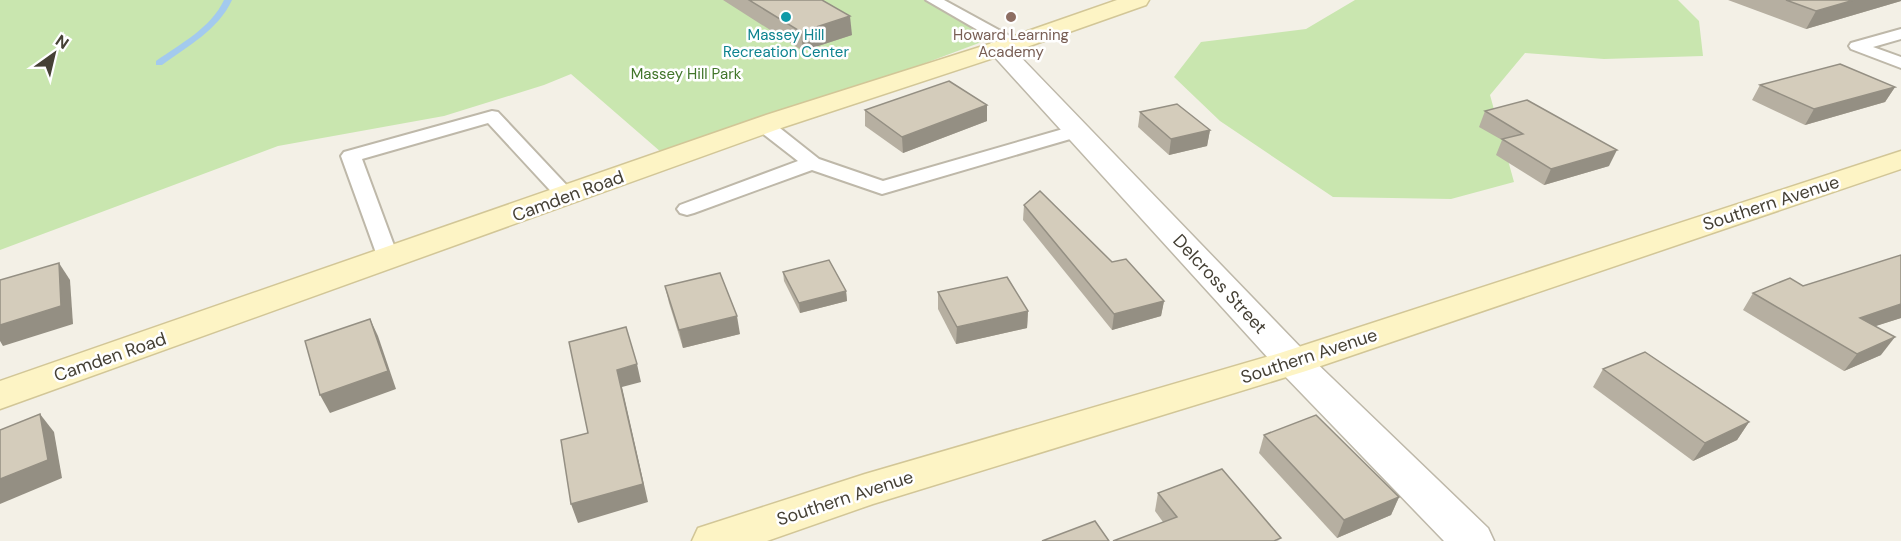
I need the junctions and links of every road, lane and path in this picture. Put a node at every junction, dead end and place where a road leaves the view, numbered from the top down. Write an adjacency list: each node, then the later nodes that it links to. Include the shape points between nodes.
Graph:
1 (933, 0): 4 (lane)
2 (1138, 0): 4 (street, Camden Road)
3 (1901, 34): 5 (lane, via 1857,46)
4 (1006, 46): 6 (street, Camden Road); 7 (street, Delcross Street)
5 (1901, 63)
6 (764, 125): 9 (lane); 10 (street, Camden Road)
7 (1077, 132): 9 (lane, via 882,188); 13 (street, Delcross Street)
8 (1901, 160): 13 (street, Southern Avenue)
9 (812, 163): 11 (lane)
10 (567, 196): 12 (street, Camden Road); 12 (lane, via 492,116 351,156)
11 (687, 209)
12 (388, 259): 14 (street, Camden Road)
13 (1293, 362): 15 (street, Southern Avenue, via 865,490); 16 (street, Delcross Street)
14 (0, 395)
15 (714, 541)
16 (1472, 541)

